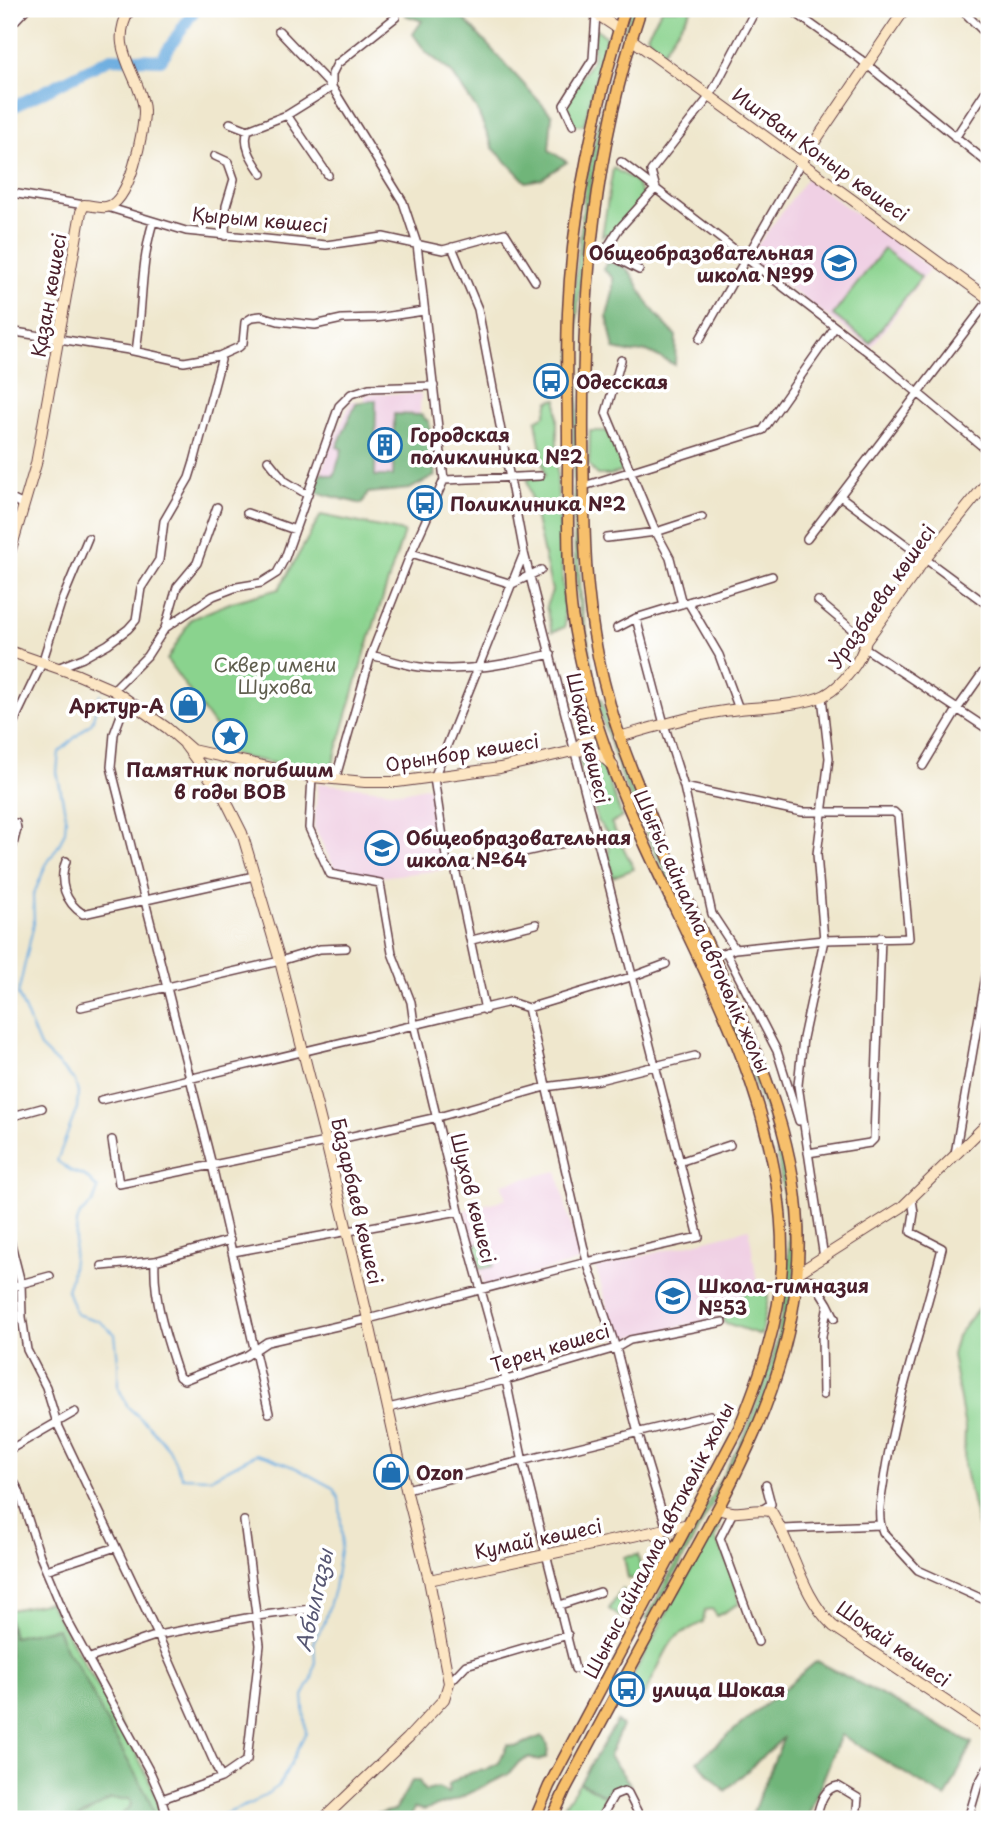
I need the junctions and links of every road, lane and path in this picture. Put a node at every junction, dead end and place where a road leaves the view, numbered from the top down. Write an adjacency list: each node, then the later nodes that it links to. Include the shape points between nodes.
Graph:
1 (26, 9): 11 (street)
2 (130, 9): 34 (street, via 121,33 122,49 144,111 128,185)
3 (392, 9): 18 (street, via 396,17 337,64)
4 (625, 9): 12 (main road, Шығыс айналма автокөлік жолы)
5 (641, 9): 15 (main road, Шығыс айналма автокөлік жолы)
6 (756, 9): 19 (street)
7 (790, 9): 16 (street)
8 (905, 9): 16 (street)
9 (961, 9): 14 (street)
10 (592, 11): 12 (street); 22 (street, via 593,59 564,105)
11 (9, 27)
12 (619, 29): 100 (main road, Шығыс айналма автокөлік жолы, via 580,189 568,314 570,597)
13 (279, 31): 18 (street)
14 (989, 37)
15 (631, 39): 19 (street, Иштван Коныр көшесі); 60 (main road, Шығыс айналма автокөлік жолы, via 604,151 588,258)
16 (866, 65): 24 (street); 27 (street)
17 (989, 86): 24 (street)
18 (332, 88): 20 (street); 37 (street, via 403,202)
19 (710, 96): 27 (street, Иштван Коныр көшесі); 31 (street, via 651,171)
20 (287, 115): 23 (street); 30 (street)
21 (229, 123): 23 (street)
22 (573, 124)
23 (248, 130): 29 (street, via 246,144)
24 (955, 138): 28 (street)
25 (215, 156): 36 (street, via 228,162 234,179 226,206)
26 (621, 162): 31 (street)
27 (801, 162): 39 (street); 42 (street, Иштван Коныр көшесі)
28 (989, 164)
29 (262, 174)
30 (328, 175)
31 (656, 188): 39 (street); 40 (street, via 607,248 608,254)
32 (10, 196): 33 (street, Қырым көшесі)
33 (84, 205): 34 (street, Қырым көшесі); 46 (street, Қазан көшесі)
34 (107, 207): 35 (street, Қырым көшесі)
35 (153, 222): 36 (street, Қырым көшесі); 48 (street, via 146,246)
36 (225, 236): 37 (street, Қырым көшесі, via 326,245 383,237)
37 (417, 244): 38 (street, Қырым көшесі, via 443,250); 43 (street)
38 (452, 247): 41 (street, Қырым көшесі, via 505,233); 57 (street, Шоқай көшесі, via 478,309)
39 (746, 257): 44 (street); 47 (street)
40 (639, 270)
41 (535, 281)
42 (989, 299): 52 (street)
43 (424, 311): 49 (street, via 315,325 253,317 245,322 243,343); 51 (street)
44 (835, 327): 52 (street); 55 (street, via 763,430)
45 (9, 331): 46 (street)
46 (58, 338): 48 (street); 64 (street, Қазан көшесі, via 36,464)
47 (700, 339)
48 (136, 351): 49 (street, via 184,362)
49 (219, 356): 94 (street, via 189,478 164,521 159,560 141,588 136,620 108,644)
50 (621, 360): 55 (street, via 606,413)
51 (434, 386): 58 (street); 61 (street, via 369,388 351,394 339,406)
52 (918, 393): 53 (street); 62 (street)
53 (989, 452)
54 (268, 460): 61 (street, via 285,481)
55 (630, 472): 60 (street); 69 (street)
56 (540, 476): 57 (street)
57 (511, 477): 58 (street); 74 (street, Шоқай көшесі)
58 (444, 480): 73 (street)
59 (989, 481): 76 (street, Уразбаева көшесі)
60 (584, 486): 104 (main road, Шығыс айналма автокөлік жолы, via 588,589 603,677)
61 (308, 495): 68 (street)
62 (840, 496): 72 (street); 76 (street)
63 (9, 498): 64 (street)
64 (24, 505): 75 (street, Қазан көшесі)
65 (217, 508): 85 (street, via 197,563 177,587)
66 (247, 513): 68 (street)
67 (702, 517): 69 (street)
68 (295, 530): 85 (street, via 277,573 261,583 214,596)
69 (656, 532): 71 (street); 82 (street)
70 (88, 538): 91 (street)
71 (607, 538)
72 (807, 539)
73 (411, 553): 80 (street); 90 (street)
74 (524, 553): 78 (street, Шоқай көшесі); 80 (street)
75 (9, 556)
76 (926, 558): 83 (street); 87 (street, Уразбаева көшесі)
77 (541, 570): 78 (street)
78 (530, 576): 80 (street); 89 (street, Шоқай көшесі)
79 (772, 576): 82 (street)
80 (512, 584): 93 (street)
81 (818, 601): 87 (street)
82 (685, 603): 84 (street); 99 (street, via 719,654)
83 (989, 606)
84 (636, 618): 86 (street); 101 (street)
85 (165, 628): 95 (street, via 147,656)
86 (617, 628)
87 (865, 644): 96 (street, Уразбаева көшесі, via 850,672); 98 (street)
88 (9, 651): 91 (street, Орынбор көшесі)
89 (551, 654): 93 (street); 106 (street, Шоқай көшесі)
90 (371, 656): 93 (street, via 418,667); 111 (street)
91 (42, 663): 94 (street, Орынбор көшесі); 103 (street)
92 (989, 664): 98 (street)
93 (478, 666): 110 (street)
94 (57, 668): 95 (street, Орынбор көшесі)
95 (113, 691): 97 (street, Орынбор көшесі)
96 (822, 697): 99 (street); 113 (street, via 829,758)
97 (127, 699): 105 (street, Орынбор көшесі); 120 (street, via 114,734 111,767)
98 (958, 708): 102 (street); 108 (street)
99 (739, 709): 101 (street)
100 (596, 719): 106 (street, via 588,737); 107 (main road, Шығыс айналма автокөлік жолы)
101 (664, 724): 104 (street); 112 (street)
102 (989, 730)
103 (9, 732)
104 (620, 737): 128 (main road, Шығыс айналма автокөлік жолы)
105 (185, 745): 109 (street, Орынбор көшесі, via 221,758); 119 (street, Базарбаев көшесі, via 224,797 242,833)
106 (573, 751): 107 (street, via 589,750); 110 (street, Орынбор көшесі); 115 (street, Шоқай көшесі)
107 (613, 766): 193 (main road, Шығыс айналма автокөлік жолы, via 755,1094 776,1170 782,1217 782,1268 761,1374 739,1428)
108 (923, 766)
109 (312, 777): 111 (street, Орынбор көшесі); 137 (street, Шухов көшесі, via 309,828 330,874 380,883 392,953 411,1002)
110 (435, 778): 111 (street, Орынбор көшесі, via 383,783); 118 (street, via 447,863)
111 (335, 780)
112 (684, 787): 113 (street); 126 (street, via 712,914)
113 (821, 812): 122 (street, via 894,812 898,816 909,938); 124 (street, via 817,854)
114 (9, 823): 116 (street, via 16,823 17,829)
115 (595, 836): 118 (street); 132 (street, Шоқай көшесі)
116 (9, 860)
117 (66, 861): 120 (street, via 62,880 66,898 83,914)
118 (455, 867): 123 (street)
119 (254, 876): 120 (street); 130 (street, Базарбаев көшесі)
120 (144, 900): 133 (street)
121 (536, 924): 123 (street)
122 (881, 937): 124 (street); 151 (street, via 874,1139)
123 (472, 940): 136 (street)
124 (824, 940): 126 (street); 151 (street, via 798,1085)
125 (346, 948): 130 (street, via 320,949)
126 (734, 949): 127 (street)
127 (726, 952): 128 (street); 151 (street, via 777,1051)
128 (713, 956): 166 (main road, Шығыс айналма автокөлік жолы, via 758,1057 786,1137 799,1215)
129 (989, 958): 152 (street)
130 (279, 961): 133 (street); 138 (street, Базарбаев көшесі)
131 (666, 964): 132 (street)
132 (631, 977): 135 (street); 140 (street, Шоқай көшесі)
133 (166, 988): 134 (street); 141 (street)
134 (81, 1007)
135 (528, 1008): 136 (street, via 510,1002); 142 (street)
136 (485, 1010): 137 (street)
137 (414, 1024): 138 (street); 146 (street, Шухов көшесі)
138 (303, 1052): 141 (street); 149 (street, Базарбаев көшесі)
139 (695, 1056): 140 (street)
140 (654, 1065): 142 (street, via 598,1080); 153 (street, Шоқай көшесі)
141 (190, 1077): 143 (street); 154 (street)
142 (545, 1087): 146 (street); 163 (street)
143 (101, 1100)
144 (42, 1108): 145 (street)
145 (9, 1117)
146 (438, 1117): 149 (street); 156 (street, Шухов көшесі)
147 (989, 1122): 152 (street)
148 (112, 1140): 154 (street, via 119,1184)
149 (326, 1142): 154 (street); 157 (street, Базарбаев көшесі)
150 (730, 1145): 153 (street)
151 (808, 1154): 161 (street)
152 (955, 1158): 155 (street)
153 (678, 1162): 163 (street, Шоқай көшесі, via 699,1237)
154 (212, 1165): 159 (street)
155 (912, 1199): 161 (street); 194 (street, via 911,1232 942,1248 892,1432)
156 (459, 1210): 157 (street); 169 (street, Шухов көшесі)
157 (347, 1230): 160 (street); 172 (street, Базарбаев көшесі)
158 (9, 1236): 167 (street)
159 (230, 1240): 160 (street); 162 (street)
160 (233, 1252): 175 (street)
161 (824, 1258): 166 (street)
162 (155, 1261): 164 (street); 175 (street, via 164,1332 179,1377 184,1380)
163 (587, 1262): 169 (street); 174 (street)
164 (102, 1266)
165 (50, 1276): 167 (street)
166 (798, 1276): 170 (street, via 813,1280); 189 (main road, Шығыс айналма автокөлік жолы, via 778,1376)
167 (21, 1283): 168 (street); 182 (street, via 27,1350 46,1387)
168 (9, 1287)
169 (481, 1291): 172 (street); 176 (street, Шухов көшесі)
170 (828, 1304): 171 (street); 177 (street, via 822,1336)
171 (835, 1318)
172 (368, 1319): 175 (street, via 267,1342); 178 (street, Базарбаев көшесі)
173 (723, 1322): 174 (street, Терең көшесі, via 631,1340)
174 (616, 1348): 176 (street, Терең көшесі); 183 (street)
175 (255, 1349): 180 (street)
176 (506, 1380): 178 (street, Терең көшесі); 185 (street, Шухов көшесі)
177 (823, 1395)
178 (388, 1408): 188 (street, Базарбаев көшесі)
179 (75, 1412): 182 (street)
180 (269, 1413)
181 (710, 1415): 183 (street)
182 (57, 1423): 184 (street); 198 (street)
183 (638, 1433): 185 (street); 195 (street)
184 (9, 1450)
185 (523, 1462): 188 (street); 199 (street, Шухов көшесі)
186 (9, 1473): 201 (street)
187 (766, 1485): 190 (street, via 771,1504)
188 (406, 1489): 202 (street, Базарбаев көшесі)
189 (719, 1509): 191 (street); 221 (main road, Шығыс айналма автокөлік жолы)
190 (764, 1509): 191 (street); 196 (street, via 771,1511)
191 (732, 1514): 210 (street, via 720,1538)
192 (244, 1521): 207 (street)
193 (689, 1524): 195 (street, Кумай көшесі); 200 (main road, Шығыс айналма автокөлік жолы)
194 (880, 1525): 196 (street); 204 (street, via 918,1570)
195 (667, 1529): 197 (street, Кумай көшесі)
196 (782, 1529): 214 (street, Шоқай көшесі, via 821,1615)
197 (654, 1533): 199 (street, Кумай көшесі); 200 (street, via 666,1541)
198 (116, 1547): 201 (street); 208 (street)
199 (545, 1554): 202 (street, Кумай көшесі); 205 (street, Шухов көшесі)
200 (670, 1559): 220 (main road, Шығыс айналма автокөлік жолы)
201 (46, 1570): 211 (street, via 67,1620)
202 (429, 1580): 213 (street, Базарбаев көшесі)
203 (600, 1592): 205 (street)
204 (989, 1602)
205 (560, 1605): 209 (street, Шухов көшесі)
206 (310, 1609): 207 (street)
207 (257, 1616): 208 (street); 216 (street, via 260,1644 247,1760)
208 (158, 1635): 211 (street); 216 (street)
209 (568, 1635): 212 (street, Шухов көшесі); 213 (street, via 467,1665)
210 (758, 1642)
211 (90, 1658): 217 (street)
212 (575, 1669)
213 (449, 1683): 219 (street, via 444,1699 408,1738)
214 (989, 1730)
215 (989, 1765): 226 (street)
216 (221, 1778): 217 (street)
217 (162, 1799): 218 (street)
218 (167, 1819)
219 (323, 1819)
220 (535, 1819)
221 (552, 1819)
222 (600, 1819): 223 (street, via 614,1795 624,1791)
223 (641, 1819)
224 (816, 1819): 225 (street, via 825,1793 838,1786 858,1798)
225 (856, 1819)
226 (968, 1819)

